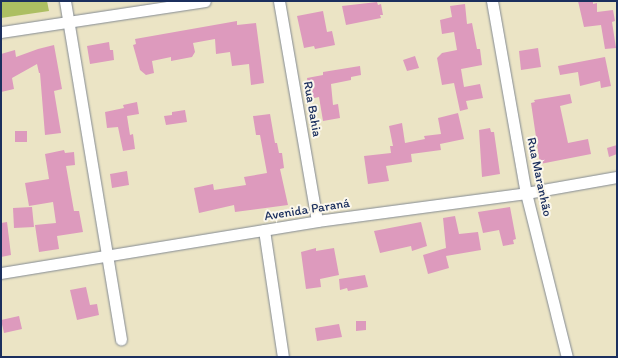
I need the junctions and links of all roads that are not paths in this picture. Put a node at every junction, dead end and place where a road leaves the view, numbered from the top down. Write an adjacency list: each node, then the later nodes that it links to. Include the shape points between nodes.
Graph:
1 (65, 1): 5 (street)
2 (204, 1): 5 (street)
3 (279, 1): 9 (street, Rua Bahia)
4 (492, 1): 8 (street, Rua Maranhão)
5 (69, 22): 6 (street); 11 (street)
6 (1, 32)
7 (617, 177): 8 (street, Avenida Paraná)
8 (526, 193): 9 (street, Avenida Paraná); 15 (street, Rua Maranhão)
9 (317, 221): 10 (street, Avenida Paraná)
10 (264, 230): 11 (street, Avenida Paraná); 14 (street)
11 (108, 256): 12 (street, Avenida Paraná); 13 (street)
12 (1, 273)
13 (121, 340)
14 (283, 357)
15 (567, 357)

